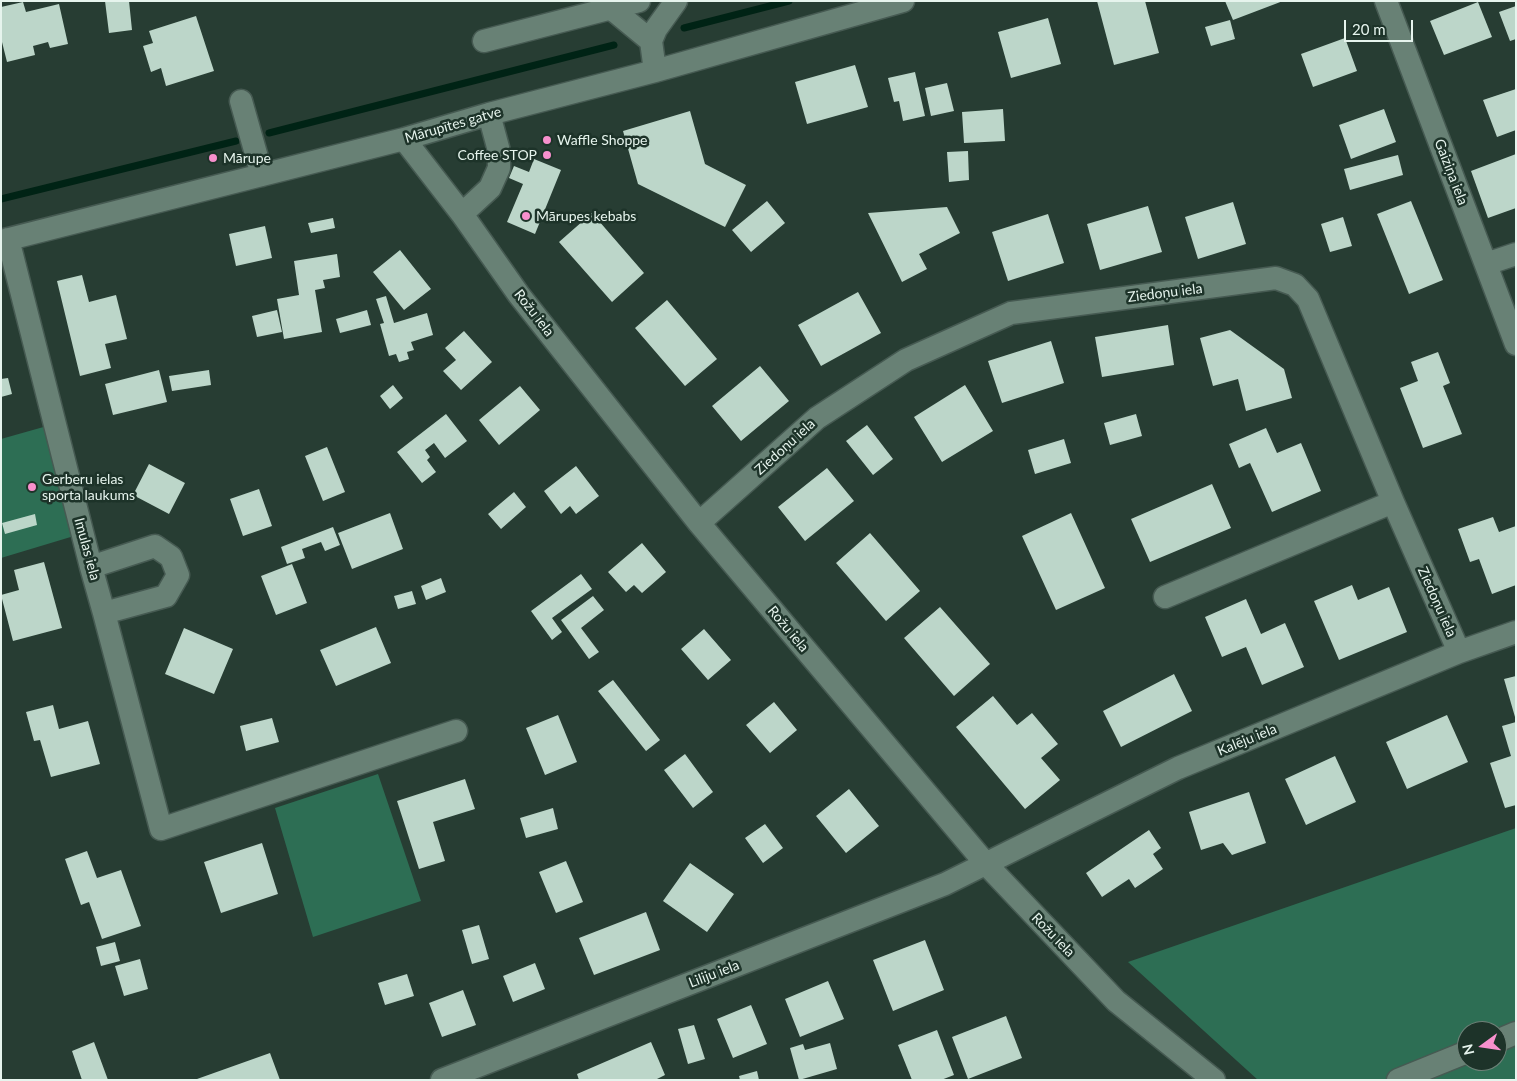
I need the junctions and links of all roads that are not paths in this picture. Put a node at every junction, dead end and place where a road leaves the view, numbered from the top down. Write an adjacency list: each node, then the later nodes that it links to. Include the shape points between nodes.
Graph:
1 (639, 1): 5 (street)
2 (676, 1): 7 (street)
3 (903, 1): 8 (street, Mārupītes gatve)
4 (1386, 1): 16 (street, Gaiziņa iela)
5 (609, 8): 6 (street); 7 (street)
6 (484, 41)
7 (651, 41): 8 (street)
8 (655, 71): 10 (street, Mārupītes gatve)
9 (241, 101): 12 (street)
10 (489, 114): 11 (street, Mārupītes gatve); 13 (street, via 499,151 499,168 490,188)
11 (404, 139): 12 (street, Mārupītes gatve); 13 (street, Rožu iela)
12 (262, 175): 14 (street, Mārupītes gatve)
13 (462, 214): 19 (street, Rožu iela, via 519,295)
14 (5, 240): 20 (street, Imulas iela)
15 (1516, 254): 16 (street)
16 (1486, 264): 17 (street, Gaiziņa iela)
17 (1516, 344)
18 (1393, 502): 19 (street, Ziedoņu iela, via 1308,299 1295,285 1276,278 1011,313 906,360 817,418); 21 (street); 24 (street, Ziedoņu iela)
19 (699, 523): 26 (street, Rožu iela)
20 (90, 566): 22 (street, Imulas iela); 22 (street, via 155,546 171,557 178,575 166,596)
21 (1165, 597)
22 (104, 613): 25 (street, Imulas iela, via 161,829)
23 (1516, 632): 24 (street, Kalēju iela)
24 (1459, 652): 26 (street, Kalēju iela, via 1178,768)
25 (456, 731)
26 (986, 864): 28 (street, Liliju iela, via 945,884); 29 (street, Rožu iela, via 1116,1000)
27 (1457, 1056): 30 (street)
28 (442, 1080)
29 (1214, 1080)
30 (1398, 1080)

